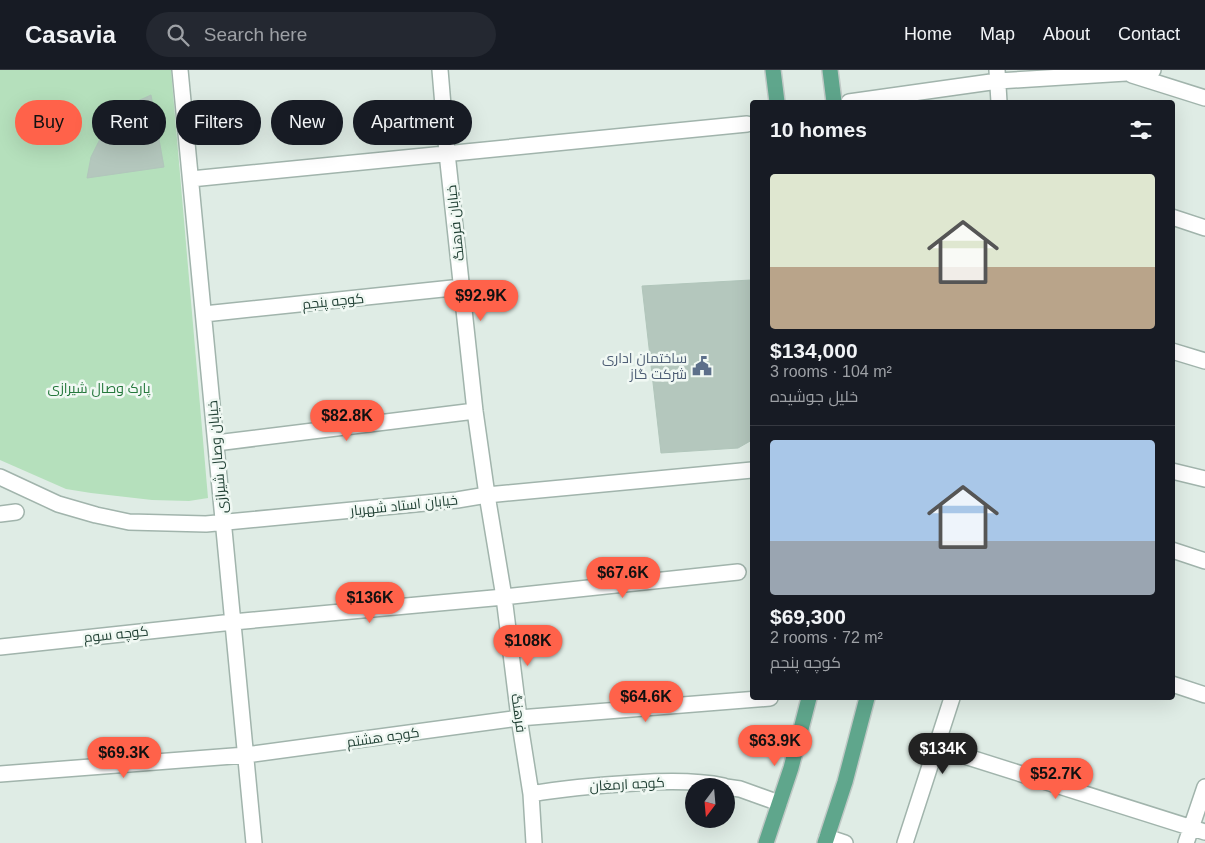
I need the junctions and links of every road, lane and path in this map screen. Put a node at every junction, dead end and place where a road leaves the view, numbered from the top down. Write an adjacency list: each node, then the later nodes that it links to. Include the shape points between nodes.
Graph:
1 (180, 70): 15 (street, خیابان وصال شیرازی)
2 (440, 70): 14 (street, خیابان فرهنگ)
3 (774, 70): 9 (main road)
4 (830, 70): 10 (main road)
5 (1153, 70): 6 (street)
6 (1126, 73): 7 (street); 8 (street)
7 (998, 75): 11 (street); 12 (street)
8 (1205, 98)
9 (777, 100)
10 (834, 100)
11 (860, 100)
12 (999, 100)
13 (747, 124): 14 (street)
14 (447, 153): 15 (street); 18 (street, خیابان فرهنگ)
15 (190, 178): 19 (street, خیابان وصال شیرازی)
16 (1175, 218): 17 (street)
17 (1205, 228)
18 (462, 287): 19 (street, کوچه پنجم); 22 (street, خیابان فرهنگ)
19 (204, 314): 23 (street, خیابان وصال شیرازی)
20 (1175, 352): 21 (street)
21 (1205, 361)
22 (475, 412): 23 (street); 28 (street, خیابان فرهنگ)
23 (216, 443): 31 (street, خیابان وصال شیرازی)
24 (750, 470): 28 (street, خیابان استاد شهریار)
25 (1175, 472): 27 (street)
26 (0, 477): 31 (street, خیابان استاد شهریار, via 58,504 129,522)
27 (1205, 479)
28 (487, 495): 31 (street, خیابان استاد شهریار); 35 (street, فرهنگ)
29 (16, 512): 30 (street)
30 (0, 514)
31 (224, 522): 36 (street, خیابان وصال شیرازی)
32 (1175, 551): 33 (street)
33 (1205, 561)
34 (738, 572): 35 (street, کوچه سوم)
35 (504, 597): 36 (street, کوچه سوم); 44 (street, فرهنگ)
36 (233, 622): 37 (street, کوچه سوم); 46 (street, خیابان وصال شیرازی)
37 (0, 647)
38 (1175, 685): 39 (street)
39 (1205, 696)
40 (750, 700): 44 (street, کوچه هشتم)
41 (808, 700): 52 (main road)
42 (867, 700): 54 (main road)
43 (951, 700): 45 (street)
44 (519, 718): 46 (street, کوچه هشتم); 51 (street, فرهنگ)
45 (936, 747): 53 (street); 59 (street)
46 (246, 755): 47 (street); 55 (street, خیابان وصال شیرازی)
47 (0, 774)
48 (685, 782): 51 (street, کوچه ارمغان, via 601,784)
49 (1205, 787): 53 (street)
50 (735, 788): 52 (street, کوچه ارمغان)
51 (531, 794): 56 (street, فرهنگ)
52 (779, 803): 57 (main road)
53 (1194, 828): 60 (street)
54 (826, 840): 58 (street)
55 (254, 843)
56 (534, 843)
57 (766, 843)
58 (845, 843)
59 (904, 843)
60 (1186, 843)

